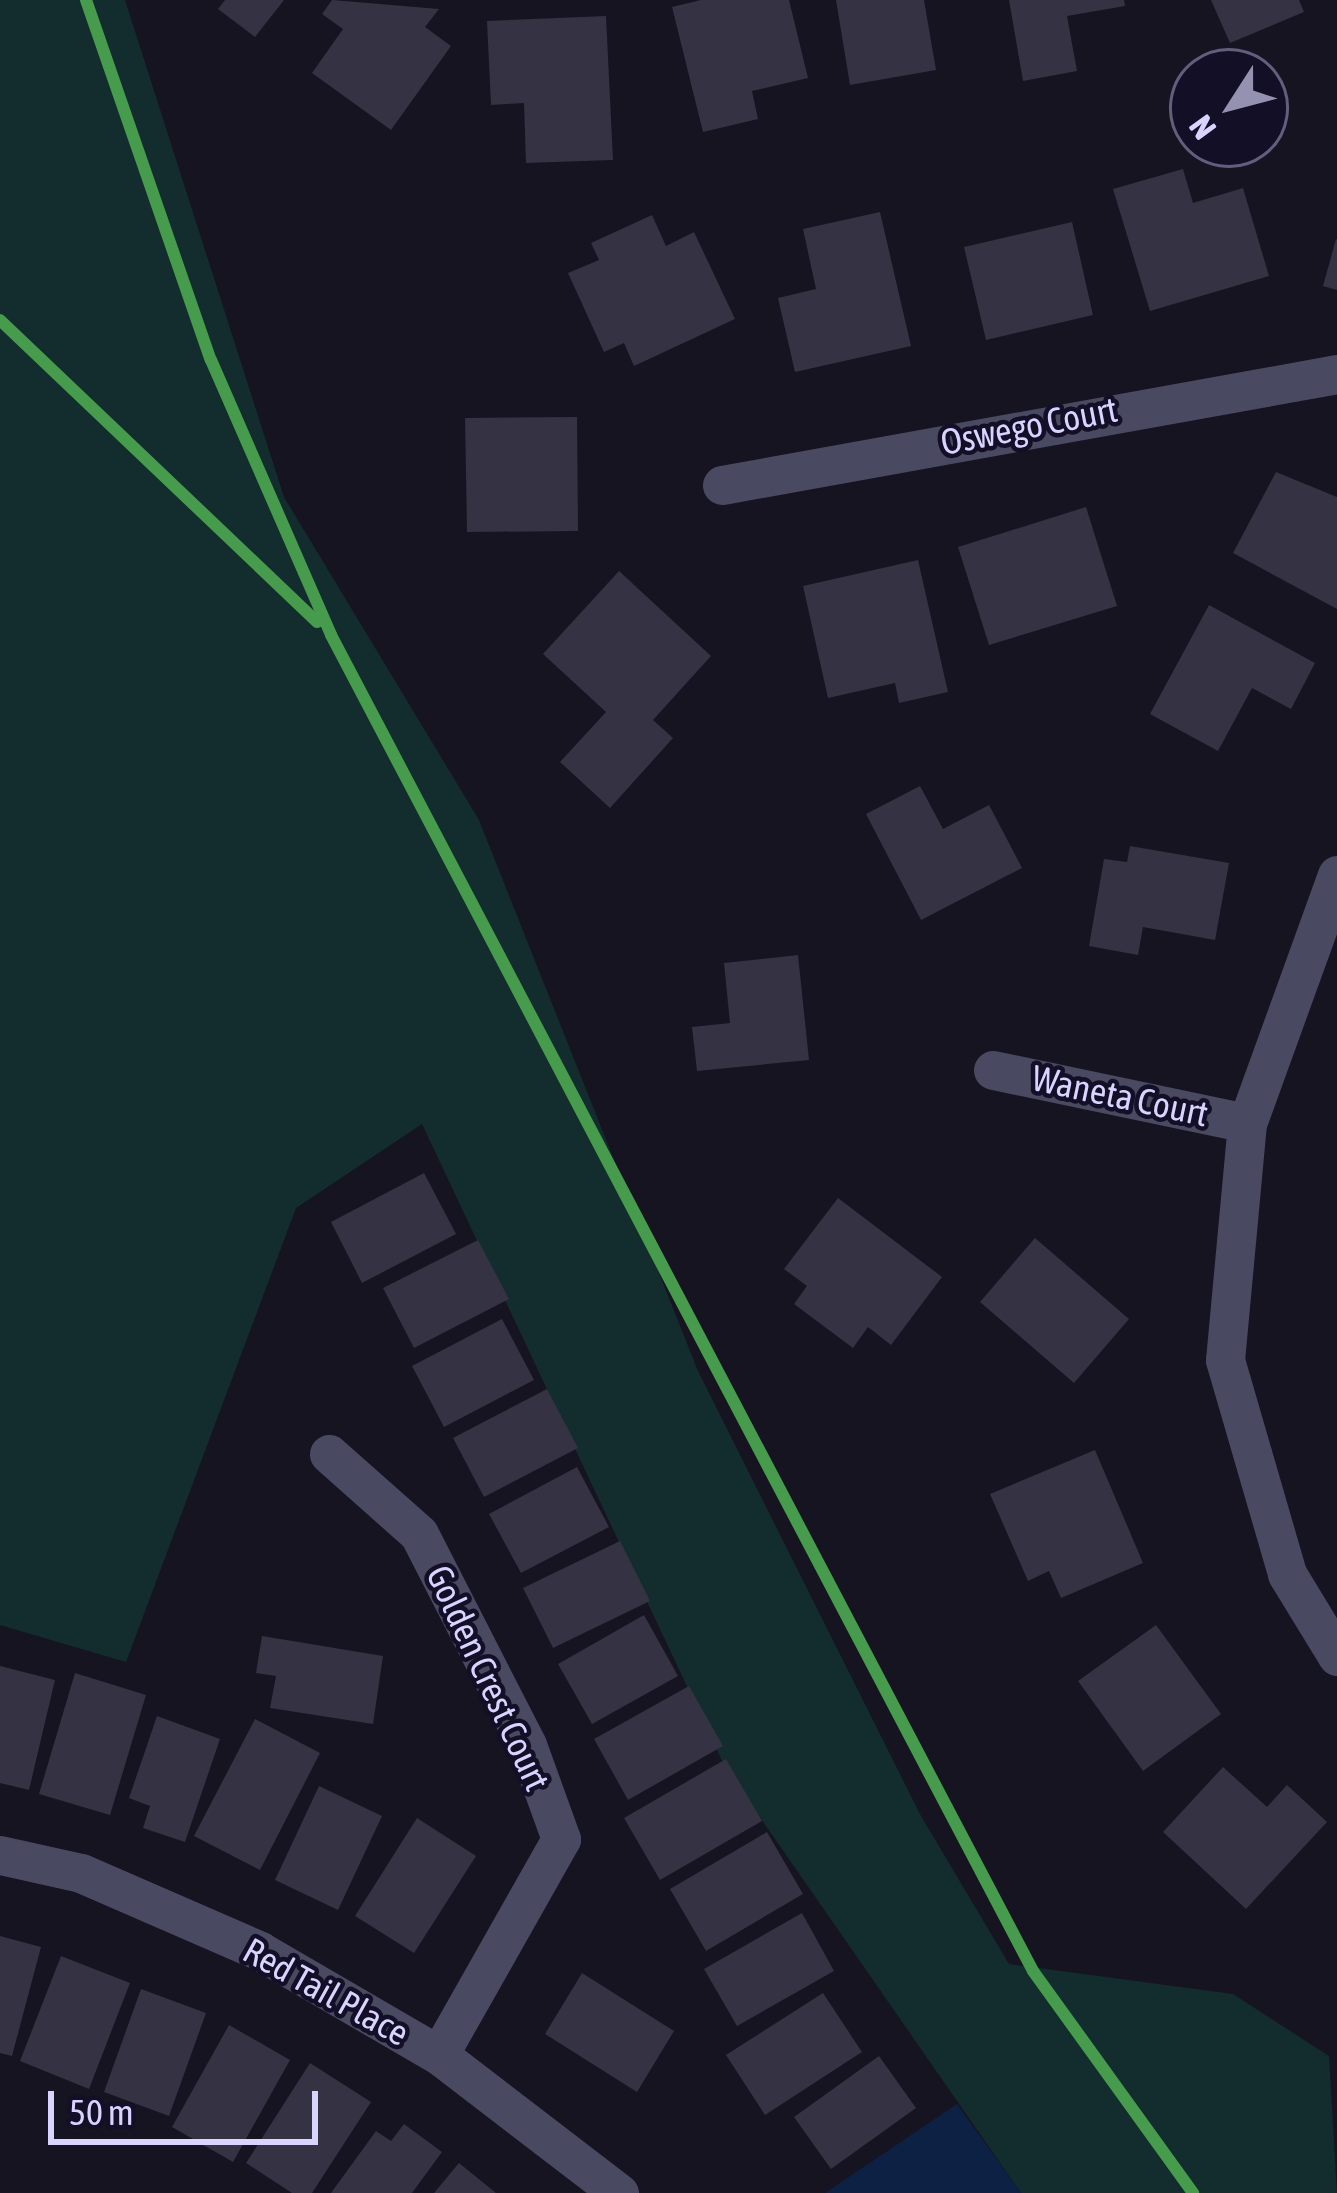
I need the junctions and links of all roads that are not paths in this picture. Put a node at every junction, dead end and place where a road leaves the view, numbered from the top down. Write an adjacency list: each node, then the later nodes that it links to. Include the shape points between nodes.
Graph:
1 (1337, 374): 2 (street, Oswego Court)
2 (722, 485)
3 (1337, 875): 5 (street)
4 (993, 1070): 5 (street, Waneta Court)
5 (1247, 1123): 7 (street, via 1225,1360 1287,1574)
6 (329, 1454): 9 (street, Golden Crest Court, via 419,1534 527,1745 561,1839)
7 (1337, 1656)
8 (0, 1855): 9 (street, Red Tail Place, via 81,1873 260,1951)
9 (439, 2055): 10 (street, Red Tail Place)
10 (619, 2193)

